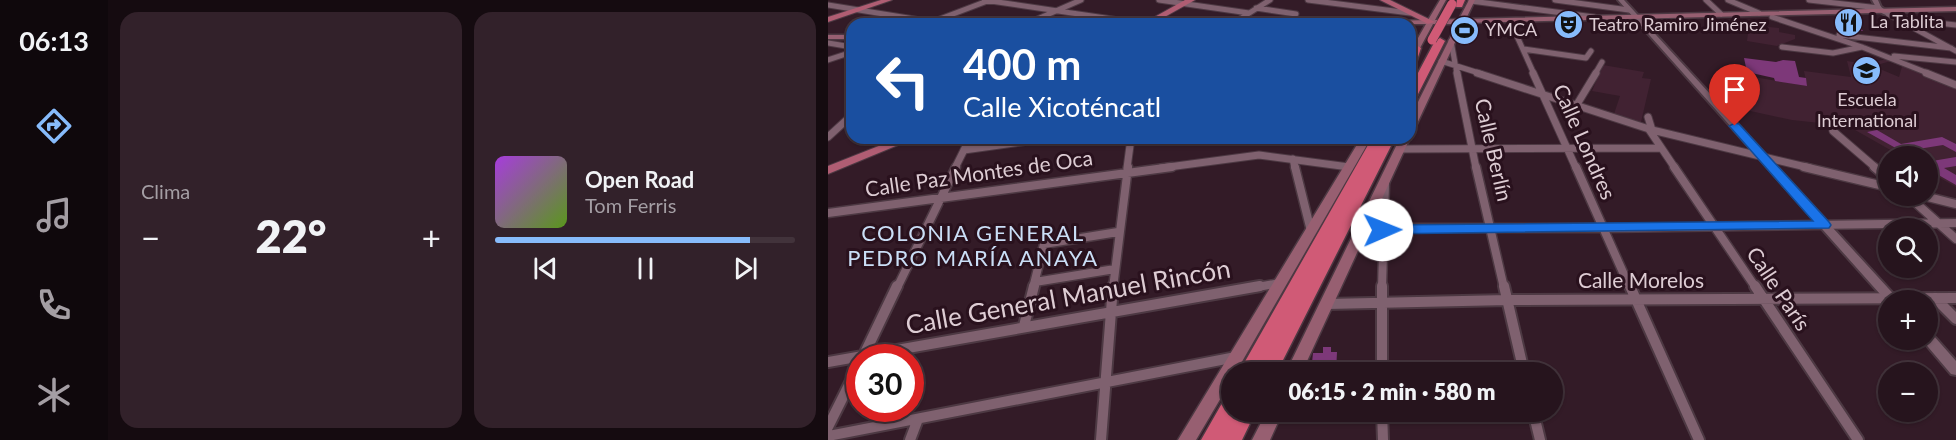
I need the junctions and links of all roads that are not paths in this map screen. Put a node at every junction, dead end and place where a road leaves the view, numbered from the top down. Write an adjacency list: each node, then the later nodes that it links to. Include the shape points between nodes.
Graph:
1 (882, 0): 22 (main road)
2 (888, 0): 22 (main road)
3 (987, 0): 26 (street); 35 (street)
4 (1081, 0): 26 (street)
5 (1159, 0): 17 (street)
6 (1270, 0): 21 (street)
7 (1308, 0): 18 (street)
8 (1345, 0): 18 (street)
9 (1384, 0): 31 (main road)
10 (1555, 0): 23 (street)
11 (1621, 0): 23 (street)
12 (1706, 0): 32 (street)
13 (1728, 0): 29 (street)
14 (1809, 0): 30 (street)
15 (1875, 0): 30 (street)
16 (1459, 1): 40 (street); 43 (main road); 48 (highway); 48 (main road)
17 (1188, 2): 28 (street); 38 (main road)
18 (1340, 4): 31 (street)
19 (828, 5): 20 (street)
20 (841, 7): 22 (street); 25 (street)
21 (1256, 8): 27 (street); 28 (street)
22 (856, 10): 34 (street); 41 (main road)
23 (1629, 10): 42 (street)
24 (1956, 10): 30 (main road)
25 (828, 11)
26 (1056, 11): 36 (street); 37 (street)
27 (1296, 11)
28 (1249, 13): 39 (street)
29 (1759, 13): 30 (main road); 32 (main road)
30 (1886, 13): 33 (main road); 45 (street); 57 (street)
31 (1412, 14): 48 (main road)
32 (1722, 14): 42 (main road)
33 (1772, 17): 42 (main road); 49 (street)
34 (907, 18)
35 (942, 18)
36 (1040, 18)
37 (1104, 18)
38 (1157, 18)
39 (1241, 18)
40 (1597, 18): 42 (main road); 43 (main road)
41 (828, 19)
42 (1637, 19): 44 (main road); 93 (street)
43 (1461, 20): 44 (main road); 48 (main road); 48 (main road); 48 (main road)
44 (1511, 23): 56 (street, Calle Londres)
45 (1956, 25)
46 (1416, 27): 48 (main road)
47 (1416, 29): 48 (main road)
48 (1438, 31): 55 (main road); 64 (street, Calle Berlín); 65 (main road); 66 (highway); 67 (highway)
49 (1827, 35): 52 (street); 57 (street)
50 (846, 40): 51 (main road)
51 (828, 41): 54 (street)
52 (1862, 46): 53 (street, via 1833,53); 60 (street)
53 (1782, 47)
54 (846, 48)
55 (1416, 48)
56 (1523, 49): 58 (street, via 1586,58); 69 (street, Calle Londres)
57 (1953, 49)
58 (1591, 51)
59 (846, 52): 61 (street)
60 (1887, 56): 63 (street); 68 (street)
61 (828, 60)
62 (1602, 62): 71 (street)
63 (1956, 62)
64 (1454, 64): 65 (street); 69 (street); 91 (street, Calle Berlín)
65 (1439, 66): 70 (highway, via 1428,76); 72 (main road)
66 (1416, 69)
67 (1416, 84)
68 (1956, 85)
69 (1544, 96): 71 (street); 89 (street, Calle Londres)
70 (1416, 100)
71 (1577, 104): 77 (street)
72 (1416, 115)
73 (1648, 117): 77 (street, Calle París)
74 (846, 120): 75 (street)
75 (842, 124): 76 (street); 79 (street)
76 (846, 124)
77 (1650, 129): 90 (street, Calle París); 93 (street)
78 (1833, 131): 97 (street)
79 (828, 137)
80 (894, 144): 96 (main road)
81 (967, 144): 92 (street)
82 (1008, 144): 92 (street)
83 (1130, 144): 98 (street)
84 (1362, 144): 95 (main road)
85 (1375, 144): 141 (highway)
86 (1397, 144): 99 (main road)
87 (1397, 144): 142 (highway)
88 (1416, 144): 91 (street)
89 (1568, 148): 90 (street); 91 (street); 114 (street, Calle Londres)
90 (1661, 148): 111 (street, Calle París)
91 (1472, 149): 113 (street, Calle Berlín)
92 (964, 150): 101 (street)
93 (1764, 158): 100 (street); 110 (street)
94 (1293, 159): 95 (street, Calle Paz Montes de Oca); 98 (street, Calle Paz Montes de Oca, via 1259,155); 116 (street)
95 (1349, 167): 116 (main road)
96 (828, 170)
97 (1878, 170)
98 (1127, 172): 101 (street, Calle Paz Montes de Oca); 117 (street)
99 (1386, 179): 112 (main road); 115 (street)
100 (1878, 185)
101 (941, 198): 105 (street, Calle Paz Montes de Oca); 135 (street)
102 (1938, 200): 103 (street)
103 (1956, 204)
104 (1919, 206): 106 (street)
105 (828, 213)
106 (1932, 218)
107 (1938, 223): 108 (street); 118 (street)
108 (1956, 223)
109 (1878, 224): 110 (street)
110 (1824, 225): 111 (street); 122 (street)
111 (1713, 226): 114 (street); 126 (street, Calle París)
112 (1364, 228): 115 (street); 131 (main road)
113 (1492, 228): 114 (street); 115 (street); 128 (street, Calle Berlín)
114 (1603, 228): 125 (street, Calle Londres)
115 (1382, 230): 130 (street)
116 (1311, 231): 121 (main road)
117 (1118, 232): 119 (street); 120 (street, via 1044,244)
118 (1956, 239)
119 (1115, 269): 120 (street); 132 (street)
120 (1035, 282): 134 (street)
121 (1280, 283): 132 (street, Calle General Manuel Rincón); 138 (main road)
122 (1884, 290)
123 (1938, 298): 124 (street, Calle Morelos)
124 (1956, 298)
125 (1635, 299): 126 (street, Calle Morelos); 128 (street, Calle Morelos); 167 (street, Calle Londres)
126 (1763, 299): 127 (street, Calle Morelos); 168 (street, Calle París)
127 (1878, 299)
128 (1508, 300): 130 (street, Calle Morelos); 145 (street, Calle Berlín)
129 (1938, 301): 133 (street)
130 (1381, 303): 131 (street, Calle Morelos); 144 (street)
131 (1327, 304): 143 (main road)
132 (1110, 311): 134 (street, Calle General Manuel Rincón); 147 (street)
133 (1956, 319)
134 (1024, 326): 136 (street, Calle General Manuel Rincón)
135 (869, 344)
136 (924, 346)
137 (1938, 349): 146 (street)
138 (1236, 357): 147 (street); 162 (main road)
139 (846, 360): 140 (street, Calle General Manuel Rincón)
140 (828, 362)
141 (1255, 362)
142 (1273, 362)
143 (1299, 362)
144 (1382, 362)
145 (1522, 362)
146 (1956, 370)
147 (1107, 381): 149 (street); 161 (street)
148 (846, 390): 157 (street)
149 (924, 418)
150 (902, 422): 158 (street)
151 (917, 422): 160 (street)
152 (1222, 422): 163 (highway)
153 (1241, 422): 159 (highway)
154 (1270, 422): 164 (main road)
155 (1382, 422): 165 (street)
156 (1536, 422): 166 (street)
157 (828, 427)
158 (828, 436)
159 (1233, 438)
160 (910, 440)
161 (1101, 440)
162 (1187, 440)
163 (1212, 440)
164 (1261, 440)
165 (1383, 440)
166 (1540, 440)
167 (1700, 440)
168 (1858, 440)

